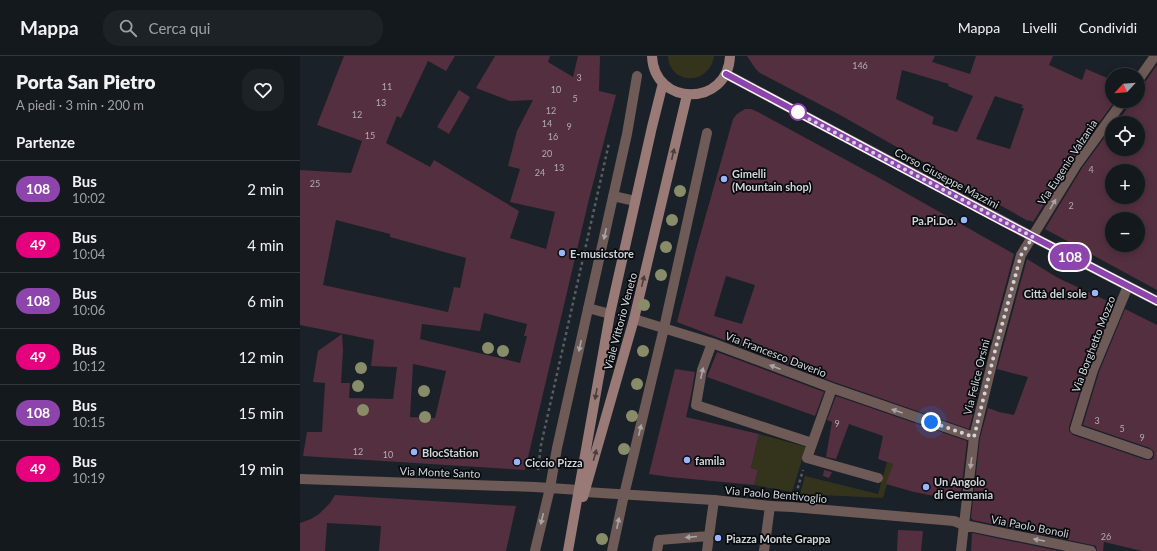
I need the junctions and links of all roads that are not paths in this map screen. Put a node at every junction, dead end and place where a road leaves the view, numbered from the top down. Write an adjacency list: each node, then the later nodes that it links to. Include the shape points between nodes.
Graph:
1 (652, 56): 7 (main road, via 652,64)
2 (730, 56): 5 (main road)
3 (1155, 56): 4 (street)
4 (1145, 70)
5 (726, 74): 8 (main road, via 710,90); 13 (street, Corso Giuseppe Mazzini)
6 (637, 76): 11 (street)
7 (663, 83): 8 (main road, via 670,89); 12 (main road, Viale Vittorio Veneto)
8 (687, 95): 18 (main road, Viale Vittorio Veneto, one-way to 8)
9 (1118, 108): 13 (street, Via Eugenio Valzania, one-way to 9, via 1077,164)
10 (707, 132): 19 (street)
11 (613, 196): 12 (street); 16 (street, one-way to 16)
12 (635, 201): 17 (main road, Viale Vittorio Veneto)
13 (1033, 237): 14 (street, Corso Giuseppe Mazzini); 22 (street, Via Felice Orsini, via 1021,255)
14 (1128, 286): 15 (street, Corso Giuseppe Mazzini); 24 (street, Via Borghetto Mozzo, via 1093,370 1075,429)
15 (1157, 301)
16 (588, 308): 17 (street, Viale Vittorio Veneto); 27 (street, one-way to 27)
17 (610, 314): 28 (main road, Viale Vittorio Veneto, one-way to 28)
18 (634, 319): 19 (street, Via Francesco Daverio); 28 (main road, Viale Vittorio Veneto, one-way to 18)
19 (664, 328): 20 (street, Via Francesco Daverio); 29 (street, one-way to 19)
20 (712, 343): 21 (street, Via Francesco Daverio, one-way to 20); 23 (street, Via Francesco Daverio, one-way to 20, via 696,405 702,370)
21 (832, 388): 22 (street, Via Francesco Daverio, one-way to 21); 23 (street, Via Francesco Daverio)
22 (974, 437): 32 (street, Via Felice Orsini, one-way to 32)
23 (812, 443): 25 (street, Via Francesco Daverio, via 807,458)
24 (1148, 454)
25 (878, 478)
26 (300, 480): 27 (street, Via Monte Santo)
27 (550, 488): 28 (street, Via Monte Santo); 34 (street, one-way to 34)
28 (582, 491): 29 (street, Via Paolo Bentivoglio)
29 (624, 495): 30 (street, Via Paolo Bentivoglio); 35 (street, one-way to 29)
30 (714, 500): 31 (street, Via Paolo Bentivoglio); 33 (street)
31 (770, 506): 32 (street, Via Paolo Bentivoglio, via 954,521); 38 (street)
32 (964, 525): 39 (street, Via Felice Orsini); 40 (street, Via Paolo Bonoli, one-way to 32)
33 (709, 536): 36 (street, one-way to 36, via 659,540); 37 (street)
34 (535, 551)
35 (612, 551)
36 (658, 551)
37 (707, 551)
38 (764, 551)
39 (962, 551)
40 (1091, 551)

